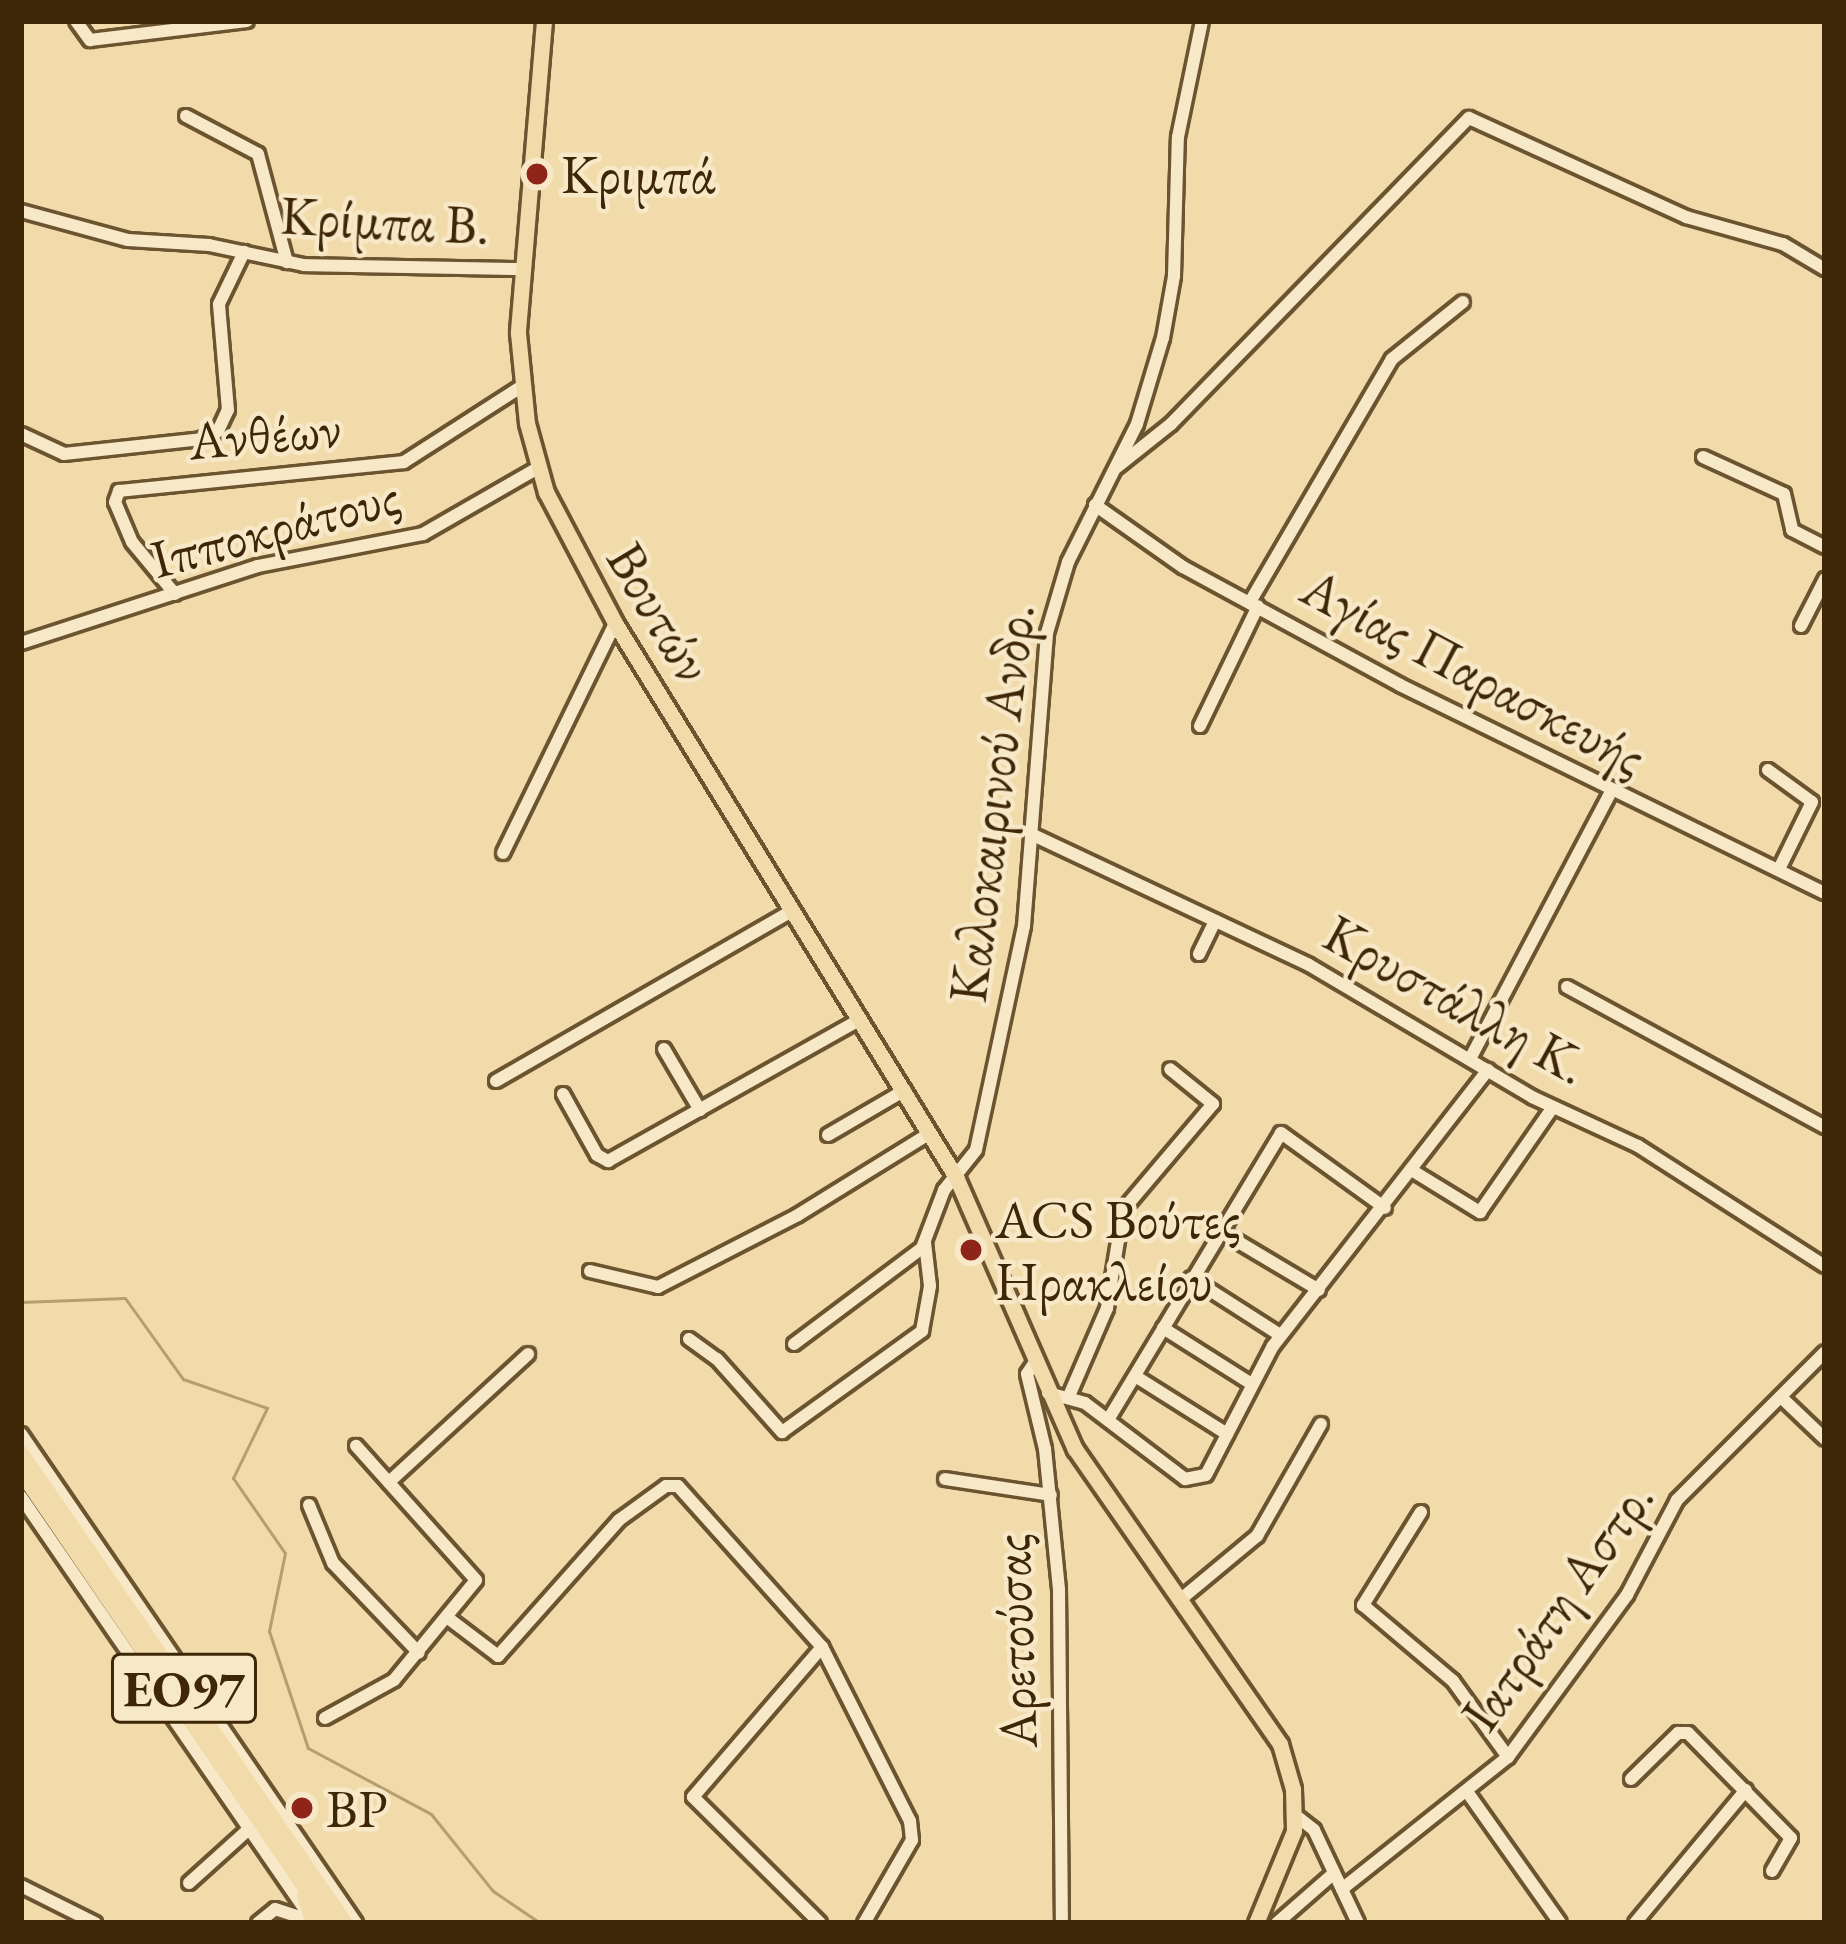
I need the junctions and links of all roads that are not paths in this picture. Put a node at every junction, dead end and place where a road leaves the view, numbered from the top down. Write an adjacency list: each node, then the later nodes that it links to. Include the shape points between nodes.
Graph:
1 (76, 21): 2 (street, via 95,40)
2 (247, 21)
3 (544, 21): 9 (main road, Βουτών)
4 (1202, 21): 16 (street, Καλοκαιρινού Ανδρ., via 1178,137 1171,303 1137,424)
5 (186, 116): 8 (street, via 258,154)
6 (21, 212): 7 (street, Κρίμπα Β., via 128,241)
7 (244, 253): 8 (street, Κρίμπα Β.); 13 (street, Κρίμπα Β., via 219,304 228,410 218,431 201,440 64,454)
8 (287, 262): 9 (street, Κρίμπα Β.)
9 (521, 269): 12 (main road, Βουτών)
10 (1825, 269): 16 (street, via 1783,244 1699,222 1469,118 1172,424)
11 (1463, 302): 21 (street, via 1392,359)
12 (521, 387): 15 (main road, Βουτών); 20 (street, Ανθέων, via 404,462 119,491 115,502 132,542)
13 (21, 434)
14 (1703, 458): 18 (street, via 1784,494 1792,530)
15 (538, 469): 20 (street, Ιπποκράτους, via 423,534 258,566); 22 (main road, Βουτών)
16 (1112, 470): 17 (street, Καλοκαιρινού Ανδρ.)
17 (1095, 505): 21 (street, Αγίας Παρασκευής); 28 (street, Καλοκαιρινού Ανδρ., via 1047,633)
18 (1825, 548)
19 (1825, 579): 23 (street)
20 (175, 595): 24 (street, Ιπποκράτους)
21 (1254, 604): 25 (street); 27 (street, Αγίας Παρασκευής)
22 (615, 623): 29 (street); 32 (main road, Βουτών)
23 (1801, 626)
24 (21, 643)
25 (1200, 726)
26 (1768, 770): 30 (street, via 1812,802)
27 (1610, 793): 30 (street, Αγίας Παρασκευής); 38 (street)
28 (1031, 834): 33 (street, Κρυστάλλη Κ., via 1078,849); 50 (street, Καλοκαιρινού Ανδρ., via 1024,926 997,1069 976,1150)
29 (503, 854)
30 (1780, 868): 31 (street, Αγίας Παρασκευής)
31 (1825, 893)
32 (793, 910): 36 (main road, Βουτών); 41 (street)
33 (1215, 921): 34 (street); 38 (street, Κρυστάλλη Κ., via 1309,965)
34 (1199, 955)
35 (1567, 987): 46 (street)
36 (861, 1019): 42 (main road, Βουτών); 45 (street)
37 (664, 1048): 45 (street)
38 (1470, 1059): 40 (street, Κρυστάλλη Κ.)
39 (1169, 1069): 68 (street, via 1213,1104 1124,1210 1108,1308)
40 (1488, 1070): 44 (street, Κρυστάλλη Κ.); 49 (street)
41 (496, 1081)
42 (904, 1090): 47 (main road, Βουτών); 48 (street)
43 (563, 1094): 45 (street, via 605,1162)
44 (1553, 1106): 49 (street, via 1480,1212); 54 (street, Κρυστάλλη Κ., via 1638,1146)
45 (700, 1110)
46 (1825, 1127)
47 (930, 1133): 50 (main road, Βουτών); 55 (street, via 658,1287)
48 (828, 1135)
49 (1413, 1171): 51 (street)
50 (956, 1177): 53 (street, Καλοκαιρινού Ανδρ.); 64 (main road, Βουτών)
51 (1385, 1208): 52 (street, via 1285,1132); 57 (street)
52 (1220, 1231): 56 (street); 57 (street)
53 (925, 1244): 60 (street, via 931,1272 922,1331 782,1432); 61 (street)
54 (1825, 1266)
55 (590, 1271)
56 (1192, 1278): 58 (street); 59 (street)
57 (1319, 1290): 59 (street)
58 (1163, 1328): 65 (street); 66 (street)
59 (1280, 1335): 66 (street)
60 (689, 1339)
61 (794, 1344)
62 (1825, 1352): 69 (street, Ιατράτη Αστρ.)
63 (528, 1354): 79 (street)
64 (1035, 1362): 67 (main road, Βουτών); 80 (street, Αρετούσας, via 1027,1374)
65 (1135, 1376): 70 (street); 73 (street)
66 (1250, 1383): 73 (street)
67 (1048, 1393): 68 (street); 84 (main road, Βουτών, via 1087,1467)
68 (1069, 1396): 70 (street)
69 (1783, 1398): 74 (street); 89 (street, Ιατράτη Αστρ., via 1672,1508 1627,1594)
70 (1108, 1420): 73 (street, via 1189,1480 1209,1471)
71 (1321, 1424): 84 (street, via 1257,1536)
72 (21, 1434): 76 (street)
73 (1227, 1434)
74 (1825, 1439)
75 (356, 1446): 79 (street)
76 (26, 1450): 95 (street); 96 (main road, ΕΟ97)
77 (21, 1472): 96 (main road, ΕΟ97)
78 (945, 1479): 80 (street)
79 (389, 1482): 85 (street, via 476,1577)
80 (1051, 1495): 111 (street, Αρετούσας)
81 (21, 1497): 94 (street)
82 (309, 1505): 87 (street, via 333,1563)
83 (1420, 1511): 89 (street, via 1363,1605 1453,1681)
84 (1181, 1599): 93 (main road, Βουτών, via 1274,1732)
85 (448, 1618): 86 (street, via 498,1656 614,1525 674,1484); 87 (street)
86 (822, 1647): 109 (street, via 693,1797); 110 (street, via 913,1831)
87 (418, 1653): 88 (street, via 388,1685)
88 (325, 1718)
89 (1508, 1757): 92 (street, Ιατράτη Αστρ.)
90 (1631, 1779): 91 (street, via 1683,1731)
91 (1747, 1790): 97 (street, via 1791,1838); 116 (street)
92 (1468, 1792): 101 (street, Ιατράτη Αστρ.); 115 (street)
93 (1295, 1815): 98 (street, via 1315,1830); 112 (main road, via 1282,1874)
94 (249, 1829): 99 (street); 104 (street)
95 (305, 1846): 96 (main road); 108 (street)
96 (301, 1869): 102 (main road, ΕΟ97); 104 (main road, ΕΟ97)
97 (1772, 1871)
98 (1333, 1874): 101 (street); 113 (street)
99 (189, 1882)
100 (21, 1886): 103 (street)
101 (1342, 1889): 114 (street)
102 (326, 1894): 107 (main road, ΕΟ97); 108 (main road)
103 (76, 1920): 105 (street)
104 (318, 1922): 106 (street, via 275,1909)
105 (95, 1923)
106 (258, 1923)
107 (345, 1923)
108 (356, 1923)
109 (820, 1923)
110 (864, 1923)
111 (1062, 1923)
112 (1256, 1923)
113 (1277, 1923)
114 (1358, 1923)
115 (1560, 1923)
116 (1635, 1923)

